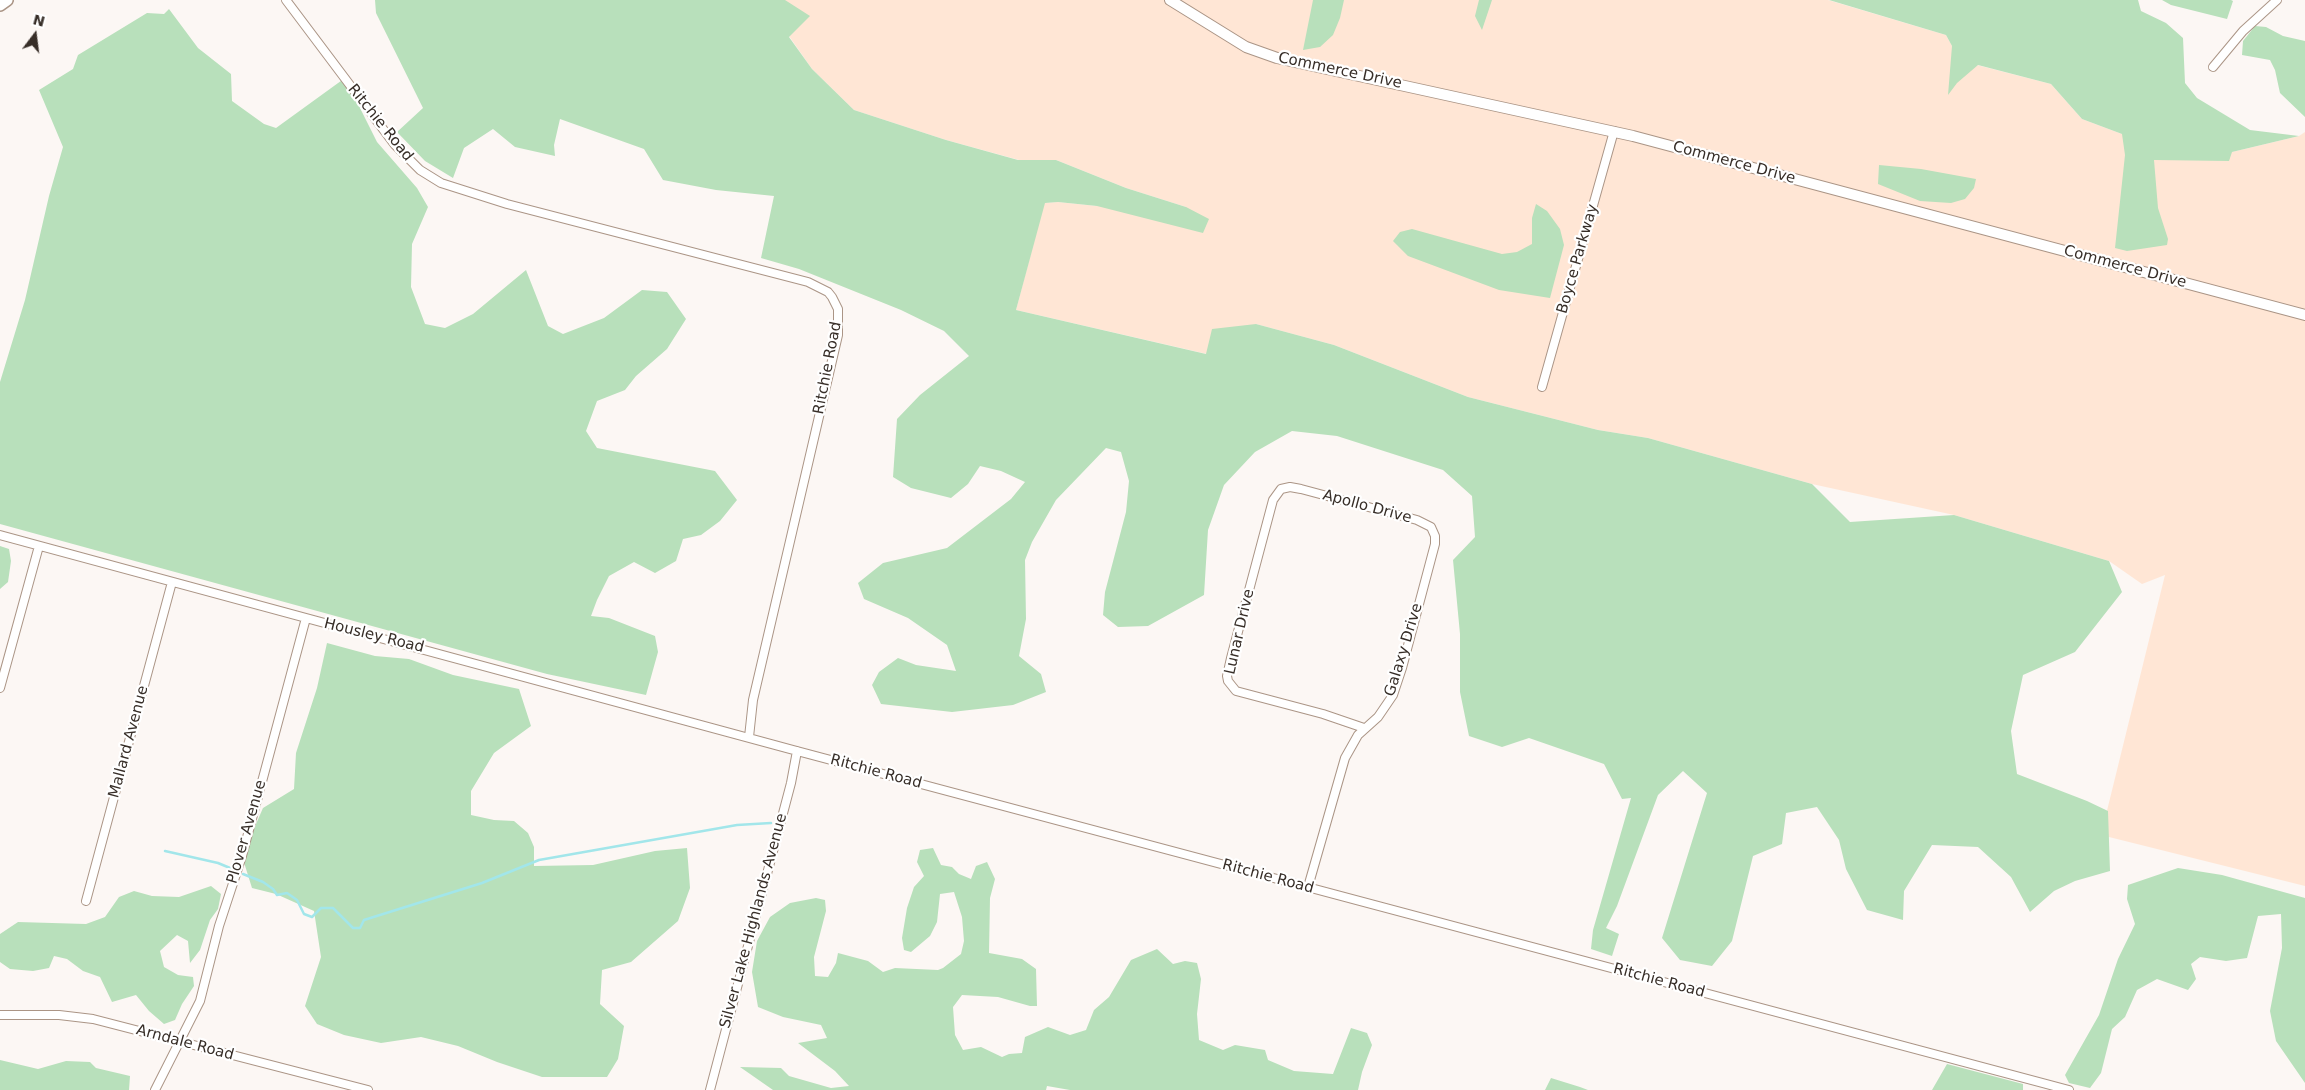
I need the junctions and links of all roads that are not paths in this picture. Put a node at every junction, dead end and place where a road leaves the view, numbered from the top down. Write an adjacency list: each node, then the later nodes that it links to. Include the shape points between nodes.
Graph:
1 (7, 0): 5 (main road)
2 (286, 0): 18 (street, Ritchie Road, via 395,145 420,170 441,183 533,211 808,282 832,297 838,309 838,335 753,700)
3 (1170, 0): 7 (street, Commerce Drive, via 1246,47 1277,58)
4 (2277, 0): 6 (street, via 2243,31)
5 (0, 5)
6 (2213, 67)
7 (1614, 131): 8 (street, Commerce Drive); 9 (street, Boyce Parkway)
8 (2305, 315)
9 (1542, 387)
10 (1284, 488): 12 (street, Apollo Drive, via 1301,489 1417,520 1431,527); 17 (street, Lunar Drive, via 1276,493 1273,500 1227,676 1236,691)
11 (0, 535): 13 (street, Housley Road)
12 (1435, 544): 17 (street, Galaxy Drive, via 1393,695 1378,717)
13 (38, 546): 14 (street, Housley Road); 16 (street)
14 (172, 582): 15 (street, Housley Road); 21 (street, Mallard Avenue)
15 (306, 618): 18 (street, Housley Road); 23 (street, Plover Avenue, via 200,1001)
16 (0, 688)
17 (1364, 728): 20 (street, Galaxy Drive, via 1345,758)
18 (749, 737): 19 (street, Ritchie Road)
19 (797, 751): 20 (street, Ritchie Road); 26 (street, Silver Lake Highlands Avenue)
20 (1308, 887): 27 (street, Ritchie Road)
21 (86, 901)
22 (0, 1015): 23 (street, Arndale Road, via 76,1016)
23 (181, 1041): 24 (street, Plover Avenue); 25 (street, Arndale Road)
24 (155, 1090)
25 (368, 1090)
26 (710, 1090)
27 (2070, 1090)

